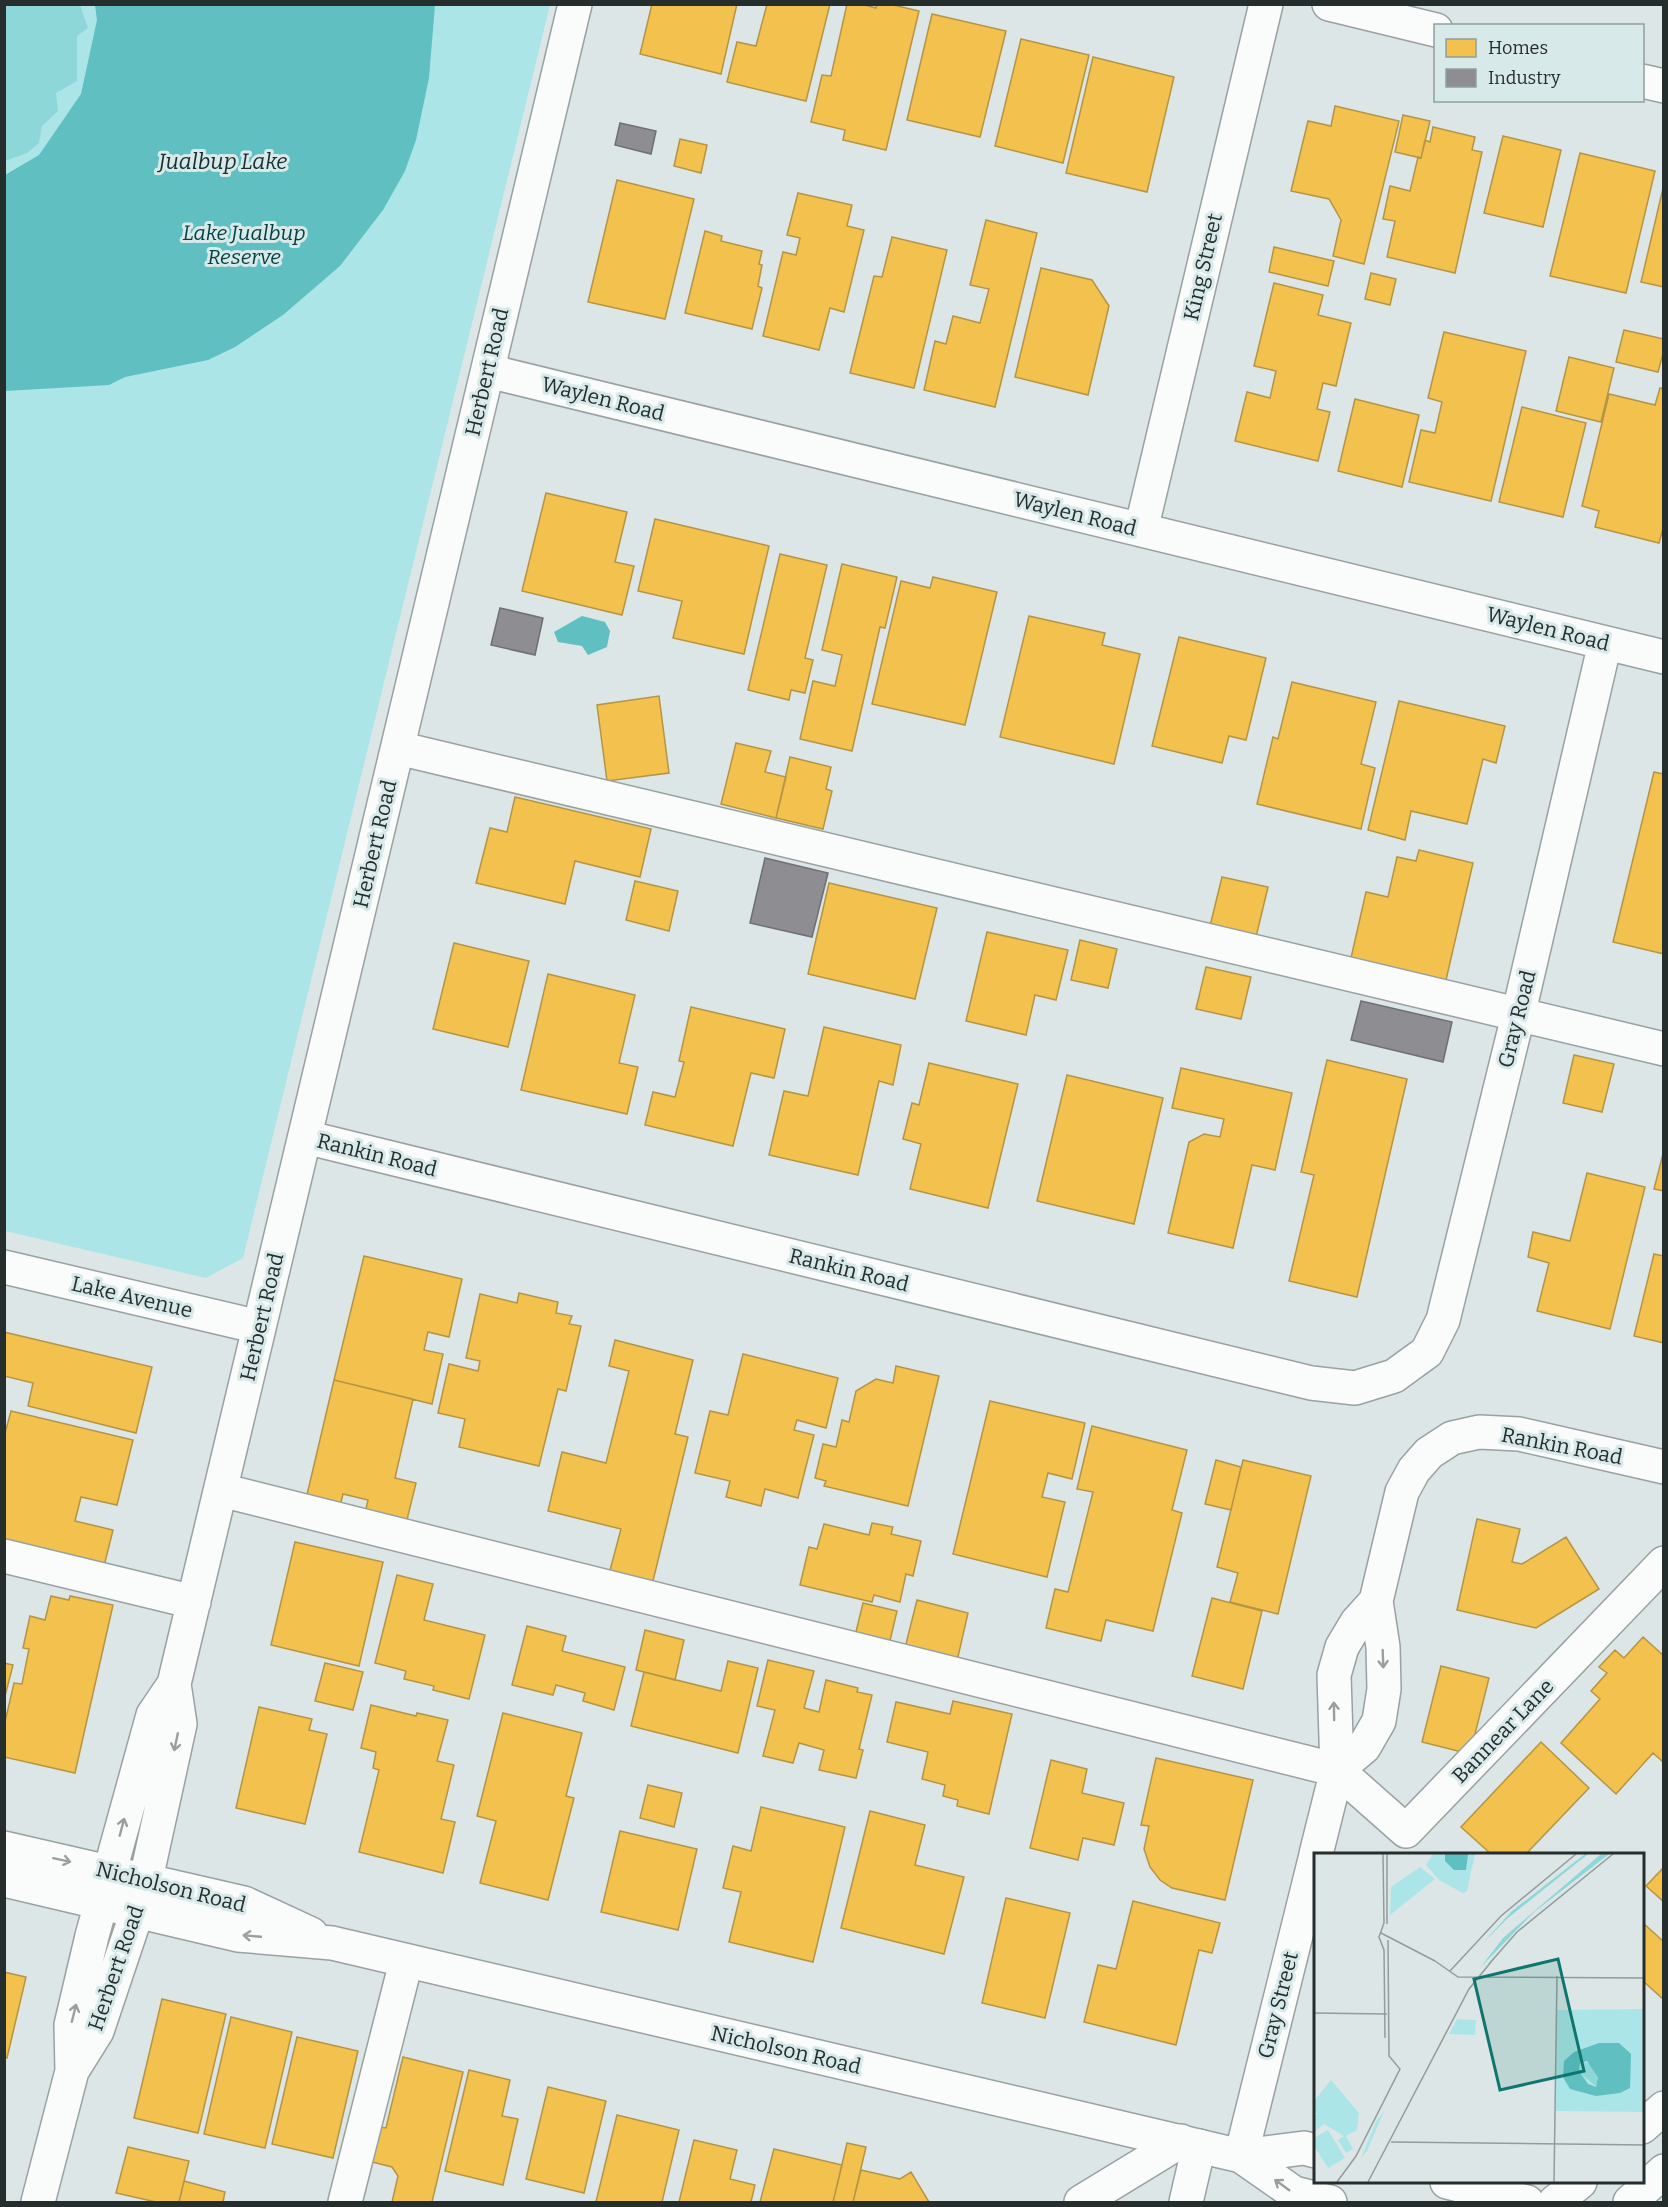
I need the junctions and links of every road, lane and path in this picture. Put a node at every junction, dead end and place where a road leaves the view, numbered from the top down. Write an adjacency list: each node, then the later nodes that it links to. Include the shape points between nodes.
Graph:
1 (575, 4): 7 (street, Herbert Road)
2 (1266, 4): 8 (street, King Street)
3 (1329, 4): 4 (street)
4 (1434, 30)
5 (1644, 81): 6 (street)
6 (1664, 86)
7 (488, 371): 8 (street, Waylen Road); 11 (street, Herbert Road)
8 (1140, 530): 9 (street, Waylen Road)
9 (1605, 643): 10 (street, Waylen Road); 12 (street, Gray Road)
10 (1664, 657)
11 (398, 748): 12 (street); 14 (street, Herbert Road)
12 (1518, 1016): 13 (street); 17 (street, Gray Road, via 1443,1320 1427,1352)
13 (1664, 1049)
14 (305, 1137): 16 (street, Herbert Road); 17 (street, Rankin Road, via 1311,1383 1355,1388)
15 (4, 1267): 16 (street, Lake Avenue)
16 (259, 1327): 20 (street, Herbert Road)
17 (1394, 1377)
18 (1429, 1453): 19 (street, Rankin Road, via 1452,1438 1479,1432 1519,1434); 23 (street, Gray Street, via 1413,1470 1402,1492)
19 (1664, 1467)
20 (221, 1490): 24 (street, Herbert Road); 26 (street)
21 (4, 1556): 24 (street)
22 (1664, 1563): 26 (street, Bannear Lane, via 1406,1831)
23 (1376, 1601): 26 (street, Gray Street, one-way to 23, via 1334,1675 1342,1647); 26 (street, Gray Street, one-way to 26, via 1384,1689 1378,1721 1364,1747)
24 (194, 1602): 25 (street, Herbert Road)
25 (174, 1684): 30 (street, Herbert Road, one-way to 25, via 153,1715); 31 (street, Herbert Road, one-way to 31, via 180,1724)
26 (1337, 1770): 28 (street, Gray Street)
27 (4, 1848): 30 (street, Nicholson Road, one-way to 30)
28 (1316, 1853)
29 (1314, 1863): 42 (street, Gray Street)
30 (110, 1871): 31 (street, Nicholson Road); 33 (street, Herbert Road)
31 (146, 1879): 34 (street, Herbert Road); 35 (street, Nicholson Road, via 244,1903)
32 (4, 1880): 33 (street, Nicholson Road)
33 (101, 1904): 34 (street, Nicholson Road); 37 (street, Herbert Road, one-way to 33, via 70,2025)
34 (137, 1912): 35 (street, Nicholson Road, one-way to 34, via 238,1935); 37 (street, Herbert Road, via 97,2031)
35 (332, 1943): 36 (street, Nicholson Road)
36 (406, 1962): 40 (street, Nicholson Road); 47 (street)
37 (72, 2071): 46 (street, Herbert Road)
38 (1664, 2108): 39 (street)
39 (1644, 2125)
40 (1190, 2144): 42 (street, Nicholson Road); 48 (street); 49 (street)
41 (1314, 2150): 42 (street, Nicholson Road, via 1304,2148)
42 (1241, 2156): 50 (street, Nicholson Road, one-way to 42, via 1293,2193)
43 (1664, 2171): 53 (street)
44 (1455, 2183): 51 (street)
45 (1578, 2183): 52 (street)
46 (38, 2202)
47 (345, 2202)
48 (1081, 2202)
49 (1186, 2202)
50 (1330, 2202)
51 (1527, 2202)
52 (1555, 2202)
53 (1630, 2202)

